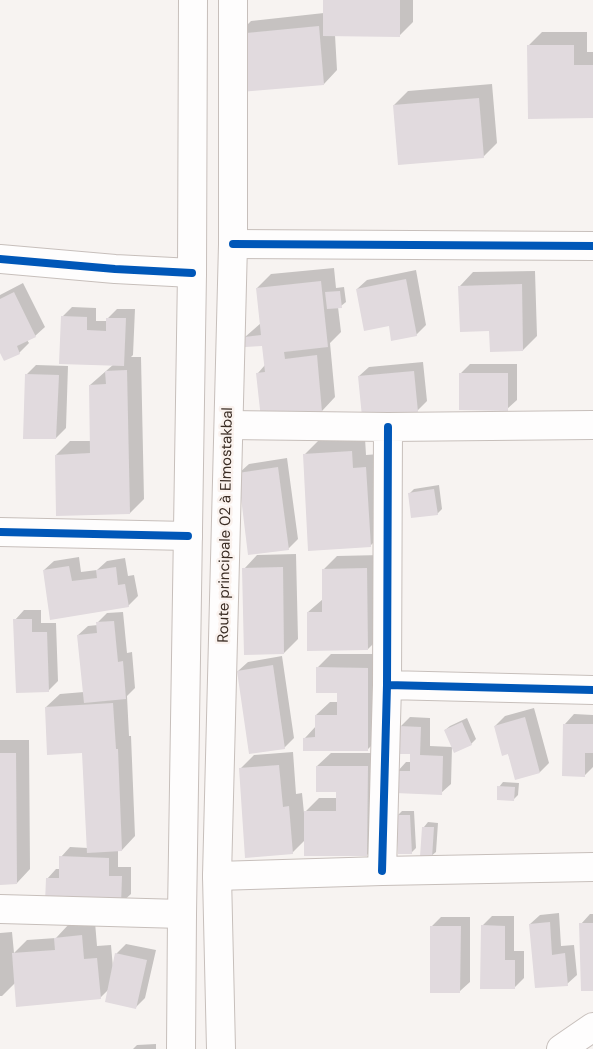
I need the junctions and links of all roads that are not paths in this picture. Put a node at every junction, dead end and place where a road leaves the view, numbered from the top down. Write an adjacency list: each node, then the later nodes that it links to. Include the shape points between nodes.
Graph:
1 (193, 0): 6 (street)
2 (233, 0): 3 (street, Route principale 02 à Elmostakbal)
3 (233, 244): 4 (street); 7 (street, Route principale 02 à Elmostakbal)
4 (593, 246)
5 (0, 260): 6 (street)
6 (192, 273): 11 (street)
7 (229, 425): 9 (street); 16 (street, Route principale 02 à Elmostakbal)
8 (593, 425): 9 (street)
9 (388, 427): 12 (street)
10 (0, 532): 11 (street)
11 (188, 536): 18 (street)
12 (387, 685): 13 (street); 15 (street)
13 (593, 690)
14 (593, 868): 15 (street)
15 (382, 871): 16 (street)
16 (217, 876): 21 (street, Route principale 02 à Elmostakbal)
17 (0, 909): 18 (street)
18 (182, 914): 20 (street)
19 (593, 1027): 22 (street)
20 (181, 1049)
21 (221, 1049)
22 (561, 1049)

